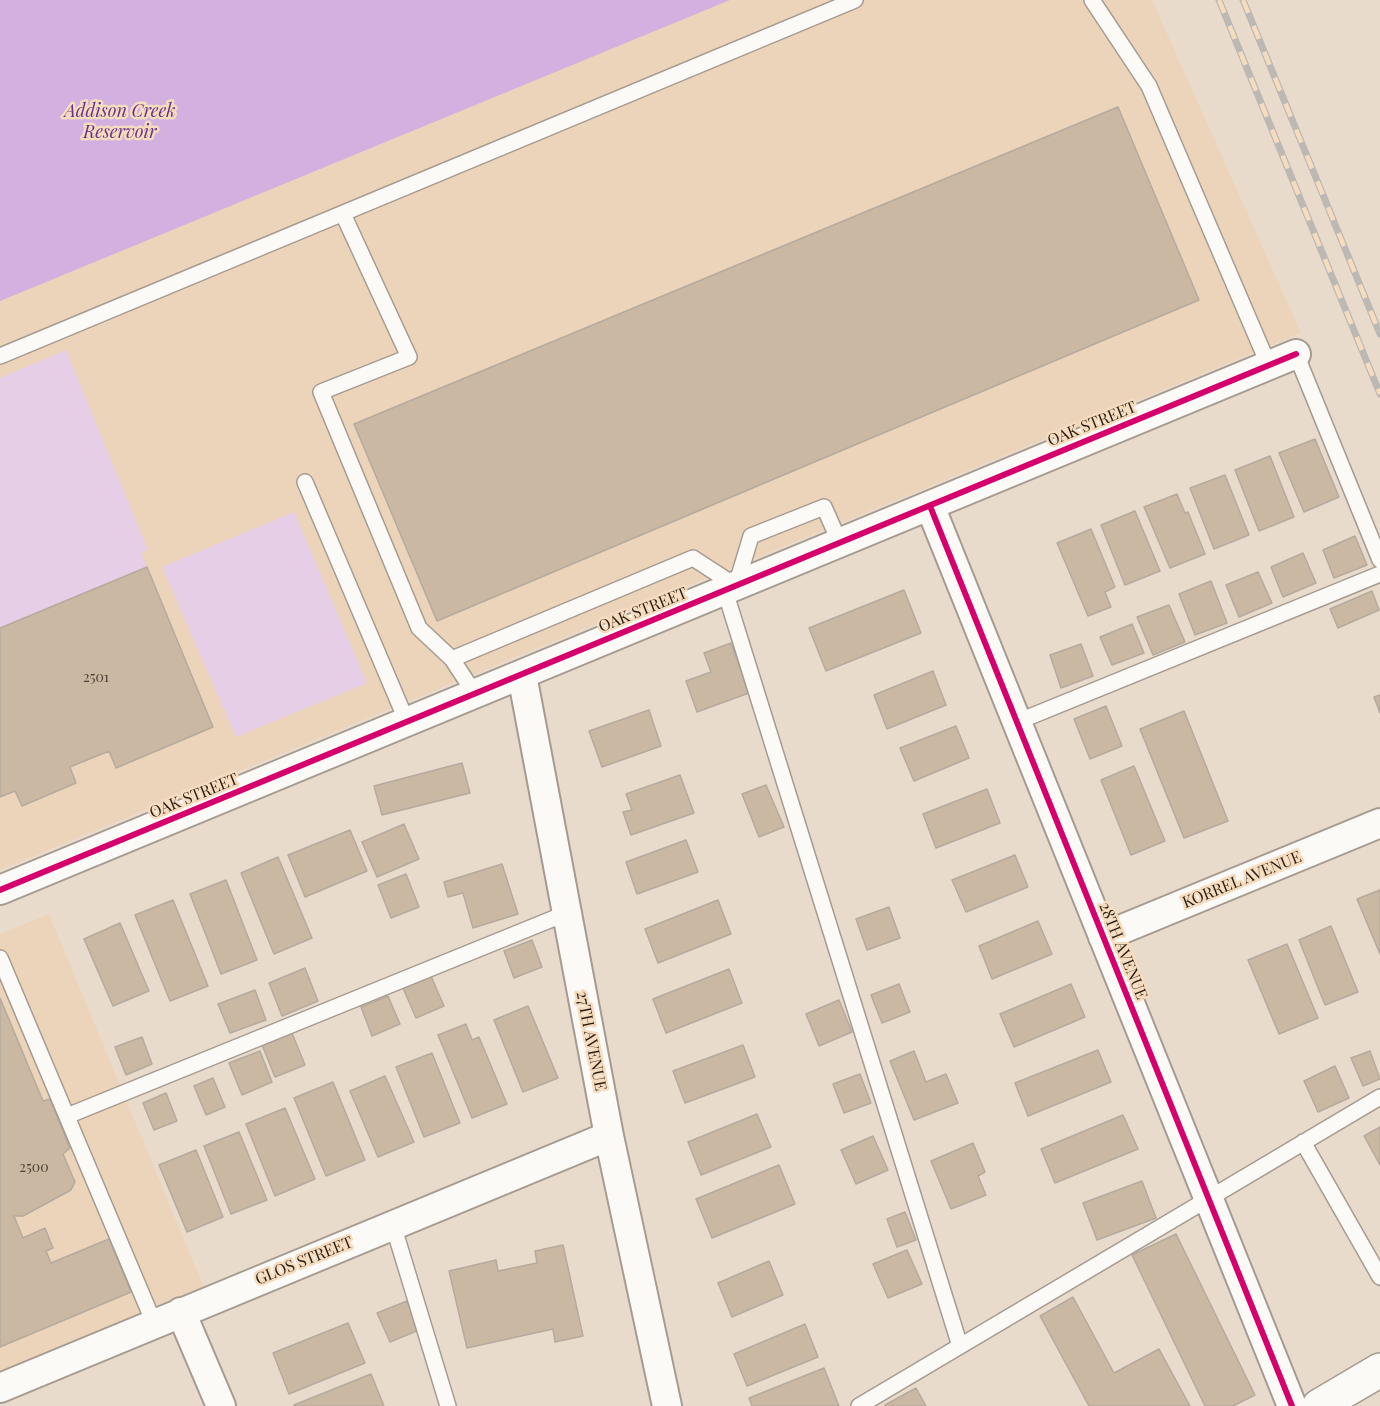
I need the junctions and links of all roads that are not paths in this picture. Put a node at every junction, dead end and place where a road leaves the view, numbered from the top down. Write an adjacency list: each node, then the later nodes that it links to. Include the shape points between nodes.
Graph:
1 (855, 0): 3 (lane)
2 (1092, 0): 6 (lane, via 1149,86)
3 (342, 214): 5 (lane); 13 (lane, via 409,357 321,392 419,628)
4 (1296, 354): 6 (street, OAK STREET); 10 (lane)
5 (0, 356)
6 (1269, 366): 8 (street, OAK STREET)
7 (304, 482): 16 (lane)
8 (930, 506): 9 (street, OAK STREET); 17 (street, 28TH AVENUE)
9 (840, 543): 12 (street, OAK STREET); 12 (lane, via 824,507 751,536)
10 (1380, 560)
11 (1380, 574): 17 (lane)
12 (731, 588): 13 (lane, via 693,558); 14 (street, OAK STREET); 32 (lane)
13 (452, 659): 15 (lane)
14 (522, 675): 15 (street, OAK STREET); 20 (street, 27TH AVENUE)
15 (475, 694): 16 (street, OAK STREET)
16 (407, 722): 19 (street, OAK STREET)
17 (1017, 722): 21 (street, 28TH AVENUE)
18 (1380, 823): 21 (street, KORREL AVENUE)
19 (0, 890)
20 (567, 913): 24 (lane); 25 (street, 27TH AVENUE)
21 (1103, 937): 27 (street, 28TH AVENUE)
22 (0, 958): 24 (lane)
23 (1380, 1097): 26 (lane)
24 (67, 1116): 31 (lane)
25 (609, 1136): 28 (street, GLOS STREET); 37 (street, 27TH AVENUE)
26 (1303, 1142): 27 (lane); 29 (lane)
27 (1209, 1198): 32 (lane); 39 (street, 28TH AVENUE)
28 (393, 1225): 30 (street, GLOS STREET); 36 (lane)
29 (1380, 1277)
30 (181, 1311): 31 (street, GLOS STREET); 35 (street)
31 (154, 1323): 34 (street, GLOS STREET)
32 (960, 1346): 38 (lane)
33 (1380, 1370): 40 (main road)
34 (0, 1388)
35 (221, 1406)
36 (448, 1406)
37 (667, 1406)
38 (859, 1406)
39 (1292, 1406)
40 (1319, 1406)

